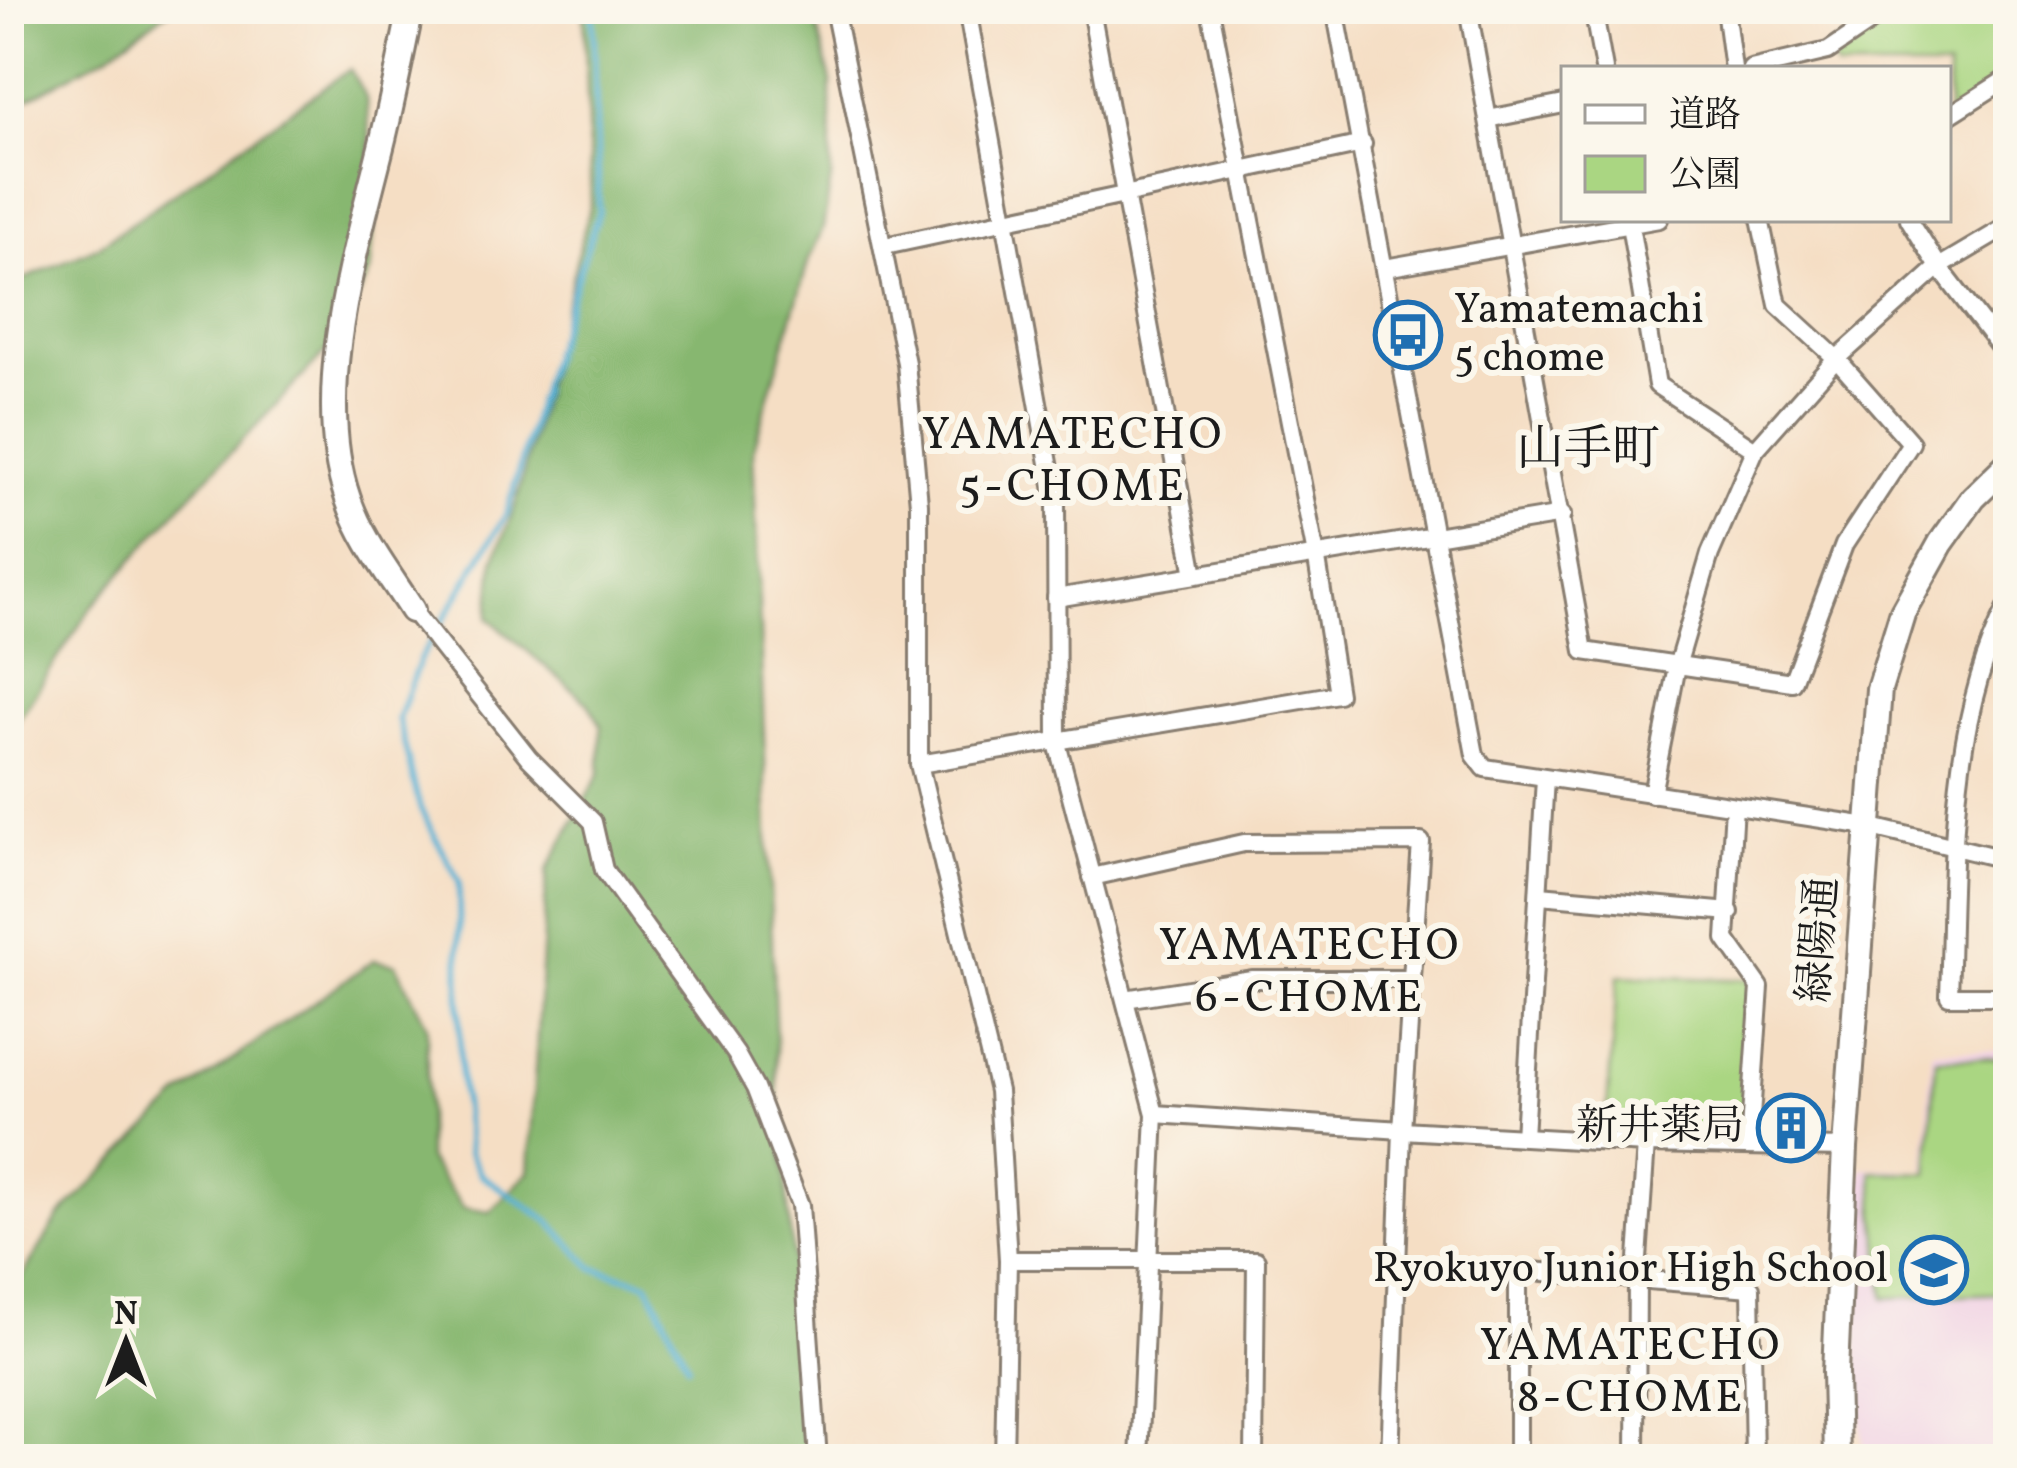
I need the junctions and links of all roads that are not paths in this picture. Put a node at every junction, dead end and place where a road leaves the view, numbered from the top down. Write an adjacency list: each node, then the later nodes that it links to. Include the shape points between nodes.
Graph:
1 (411, 9): 41 (street, via 349,274 336,429 355,516)
2 (834, 9): 28 (street)
3 (967, 9): 21 (street)
4 (1091, 9): 20 (street)
5 (1210, 9): 19 (street)
6 (1335, 9): 18 (street)
7 (1468, 9): 17 (street)
8 (1593, 9): 11 (street)
9 (1725, 9): 12 (street)
10 (1889, 9): 13 (street, via 1828,51)
11 (1603, 66)
12 (1733, 66)
13 (1764, 66)
14 (2008, 78): 16 (street)
15 (1561, 105): 17 (street)
16 (1951, 114)
17 (1488, 119): 27 (street)
18 (1363, 144): 19 (street); 30 (street)
19 (1241, 170): 20 (street); 37 (street)
20 (1125, 194): 21 (street); 38 (street)
21 (1005, 219): 28 (street); 39 (street, via 1056,502)
22 (1644, 222): 25 (street)
23 (1761, 222): 32 (street, via 1778,305)
24 (1911, 222): 29 (street)
25 (1630, 225): 27 (street); 33 (street, via 1658,385)
26 (2008, 226): 29 (street)
27 (1511, 245): 30 (street); 35 (street)
28 (885, 246): 44 (street, via 919,504)
29 (1940, 267): 31 (street); 32 (street)
30 (1385, 268): 36 (street)
31 (2008, 357)
32 (1837, 358): 33 (street); 42 (street, via 1911,443 1844,545 1792,682)
33 (1755, 450): 42 (street, via 1710,554)
34 (2008, 464): 48 (street, 緑陽通, via 1973,498 1903,611 1879,689)
35 (1562, 515): 36 (street); 42 (street, via 1584,651)
36 (1435, 536): 37 (street); 45 (street, via 1475,755 1486,768)
37 (1316, 555): 38 (street); 43 (street, via 1338,694)
38 (1195, 575): 39 (street)
39 (1056, 598): 43 (street)
40 (2008, 606): 49 (street, via 1975,682)
41 (418, 618): 66 (street, via 529,758 593,822 604,871 755,1088 800,1205)
42 (1677, 666): 46 (street)
43 (1058, 743): 44 (street); 51 (street)
44 (919, 764): 64 (street, via 998,1091)
45 (1545, 778): 46 (street); 52 (street)
46 (1652, 794): 47 (street)
47 (1734, 806): 48 (street); 53 (street)
48 (1868, 826): 49 (street); 62 (street, 緑陽通)
49 (1954, 847): 50 (street); 55 (street, via 1948,995)
50 (2008, 860)
51 (1092, 877): 54 (street, via 1244,843 1421,842); 56 (street)
52 (1540, 895): 53 (street); 59 (street)
53 (1730, 912): 61 (street, via 1726,939 1760,987)
54 (1412, 979): 56 (street, via 1252,979); 58 (street)
55 (2008, 996)
56 (1124, 999): 57 (street)
57 (1155, 1114): 58 (street); 63 (street)
58 (1402, 1130): 59 (street); 70 (street)
59 (1524, 1137): 60 (street)
60 (1646, 1144): 61 (street); 65 (street)
61 (1749, 1146): 62 (street)
62 (1845, 1148): 74 (street, 緑陽通)
63 (1147, 1260): 64 (street); 68 (street); 69 (street, via 1256,1260)
64 (1008, 1261): 67 (street)
65 (1637, 1279): 71 (street, via 1518,1270); 72 (street); 73 (street, via 1751,1288)
66 (818, 1459)
67 (1004, 1459)
68 (1139, 1459)
69 (1254, 1459)
70 (1390, 1459)
71 (1518, 1459)
72 (1636, 1459)
73 (1754, 1459)
74 (1838, 1459)

